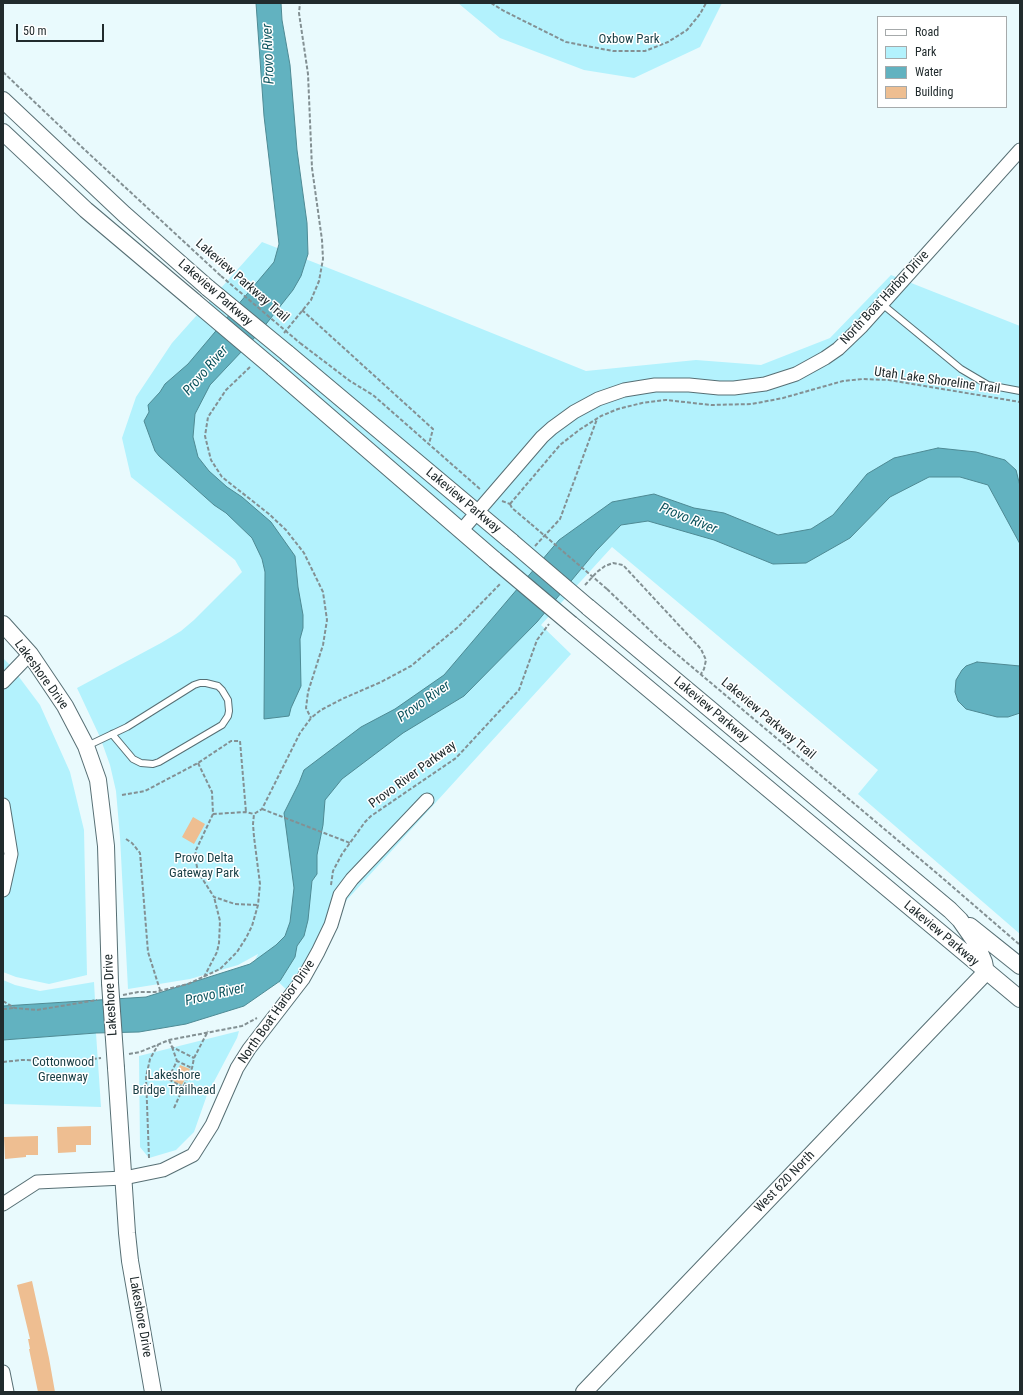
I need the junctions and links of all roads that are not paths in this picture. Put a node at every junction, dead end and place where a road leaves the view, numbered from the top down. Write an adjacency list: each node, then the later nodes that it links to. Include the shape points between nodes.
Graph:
1 (3, 100): 6 (street, Lakeview Parkway, bridge, via 124,214 208,288)
2 (3, 132): 7 (street, Lakeview Parkway, bridge, via 86,210)
3 (1020, 150): 4 (street, North Boat Harbor Drive)
4 (882, 304): 5 (lane, via 961,369 988,384); 6 (street, North Boat Harbor Drive, via 838,348 811,367 781,380 734,388 655,385 624,390 586,405 542,437)
5 (1020, 391)
6 (477, 512): 7 (street, North Boat Harbor Drive); 16 (street, Lakeview Parkway, bridge)
7 (461, 531): 18 (street, Lakeview Parkway, bridge)
8 (3, 624): 9 (street, Lakeshore Drive)
9 (30, 654): 10 (street); 12 (street, Lakeshore Drive, via 65,706)
10 (3, 682)
11 (112, 734): 11 (lane, via 200,683 218,686 228,700 229,711 222,725 153,764 133,759); 12 (lane)
12 (86, 746): 20 (street, Lakeshore Drive, bridge, via 98,780 106,846 111,1063)
13 (427, 800): 20 (street, North Boat Harbor Drive, via 352,879 340,896 331,925 303,979 244,1058 212,1125 192,1155 164,1170)
14 (3, 804): 15 (street, via 11,854)
15 (3, 890)
16 (950, 910): 17 (street); 18 (street, Lakeview Parkway, via 976,943)
17 (1020, 966)
18 (986, 972): 19 (street); 25 (street, West 620 North)
19 (1020, 999)
20 (124, 1178): 21 (street, North Boat Harbor Drive, via 37,1182); 24 (street, Lakeshore Drive, via 130,1261)
21 (4, 1203)
22 (3, 1372): 23 (street)
23 (7, 1392)
24 (153, 1392)
25 (584, 1392)

